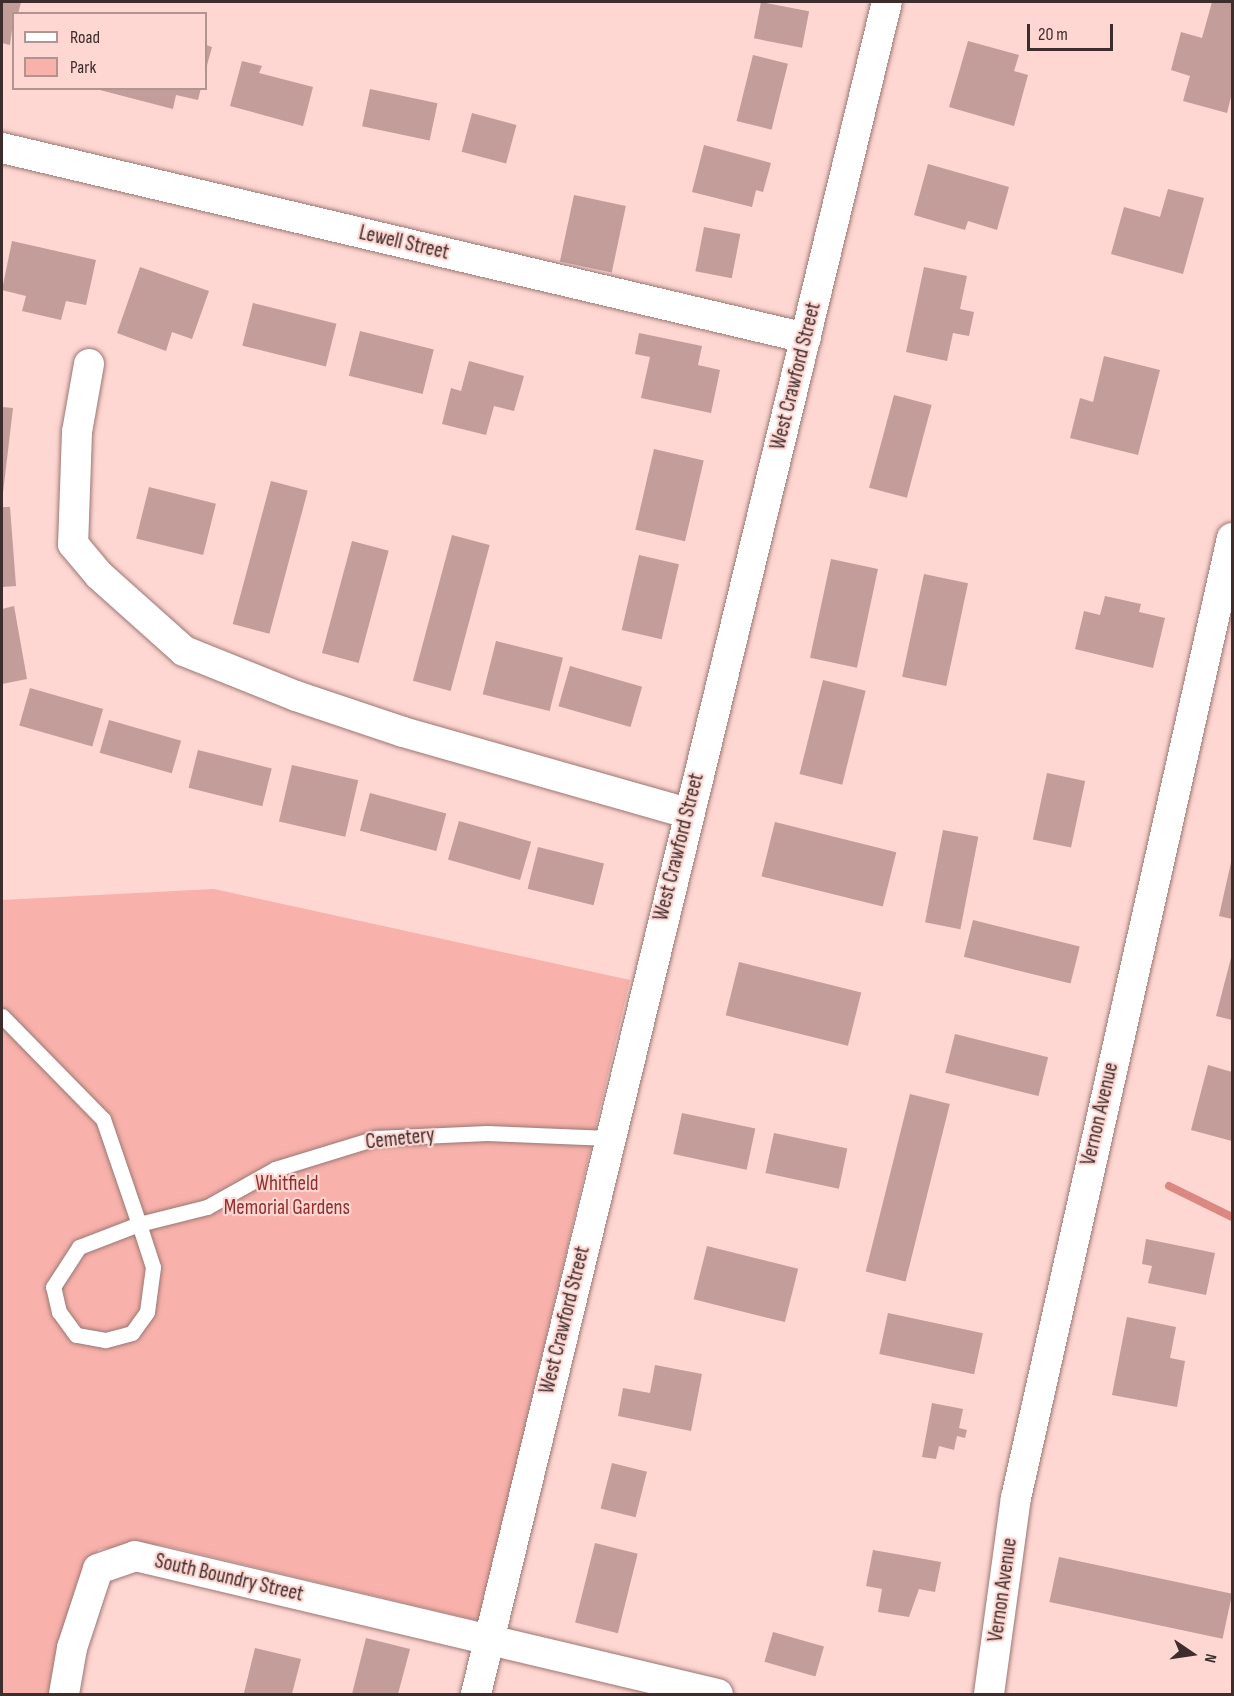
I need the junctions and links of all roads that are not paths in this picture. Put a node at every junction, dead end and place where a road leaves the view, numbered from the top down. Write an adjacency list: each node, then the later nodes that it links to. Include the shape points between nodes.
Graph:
1 (887, 2): 3 (street, West Crawford Street)
2 (2, 147): 3 (street, Lewell Street)
3 (806, 338): 6 (street, West Crawford Street)
4 (89, 364): 6 (street, via 77,432 73,544 99,575 184,651 296,696 403,732)
5 (1233, 538): 14 (street, Vernon Avenue, via 1016,1498)
6 (688, 813): 8 (street, West Crawford Street)
7 (2, 1016): 9 (lane, via 103,1119)
8 (609, 1138): 9 (lane, Cemetery, via 487,1133 376,1138 275,1169 207,1207); 10 (street, West Crawford Street)
9 (139, 1224): 9 (lane, via 153,1267 147,1312 132,1333 105,1340 76,1335 59,1312 53,1287 79,1247)
10 (488, 1641): 11 (street, South Boundry Street, via 135,1556 98,1569 72,1648); 12 (street, West Crawford Street); 13 (street)
11 (64, 1695)
12 (476, 1695)
13 (718, 1695)
14 (989, 1695)

